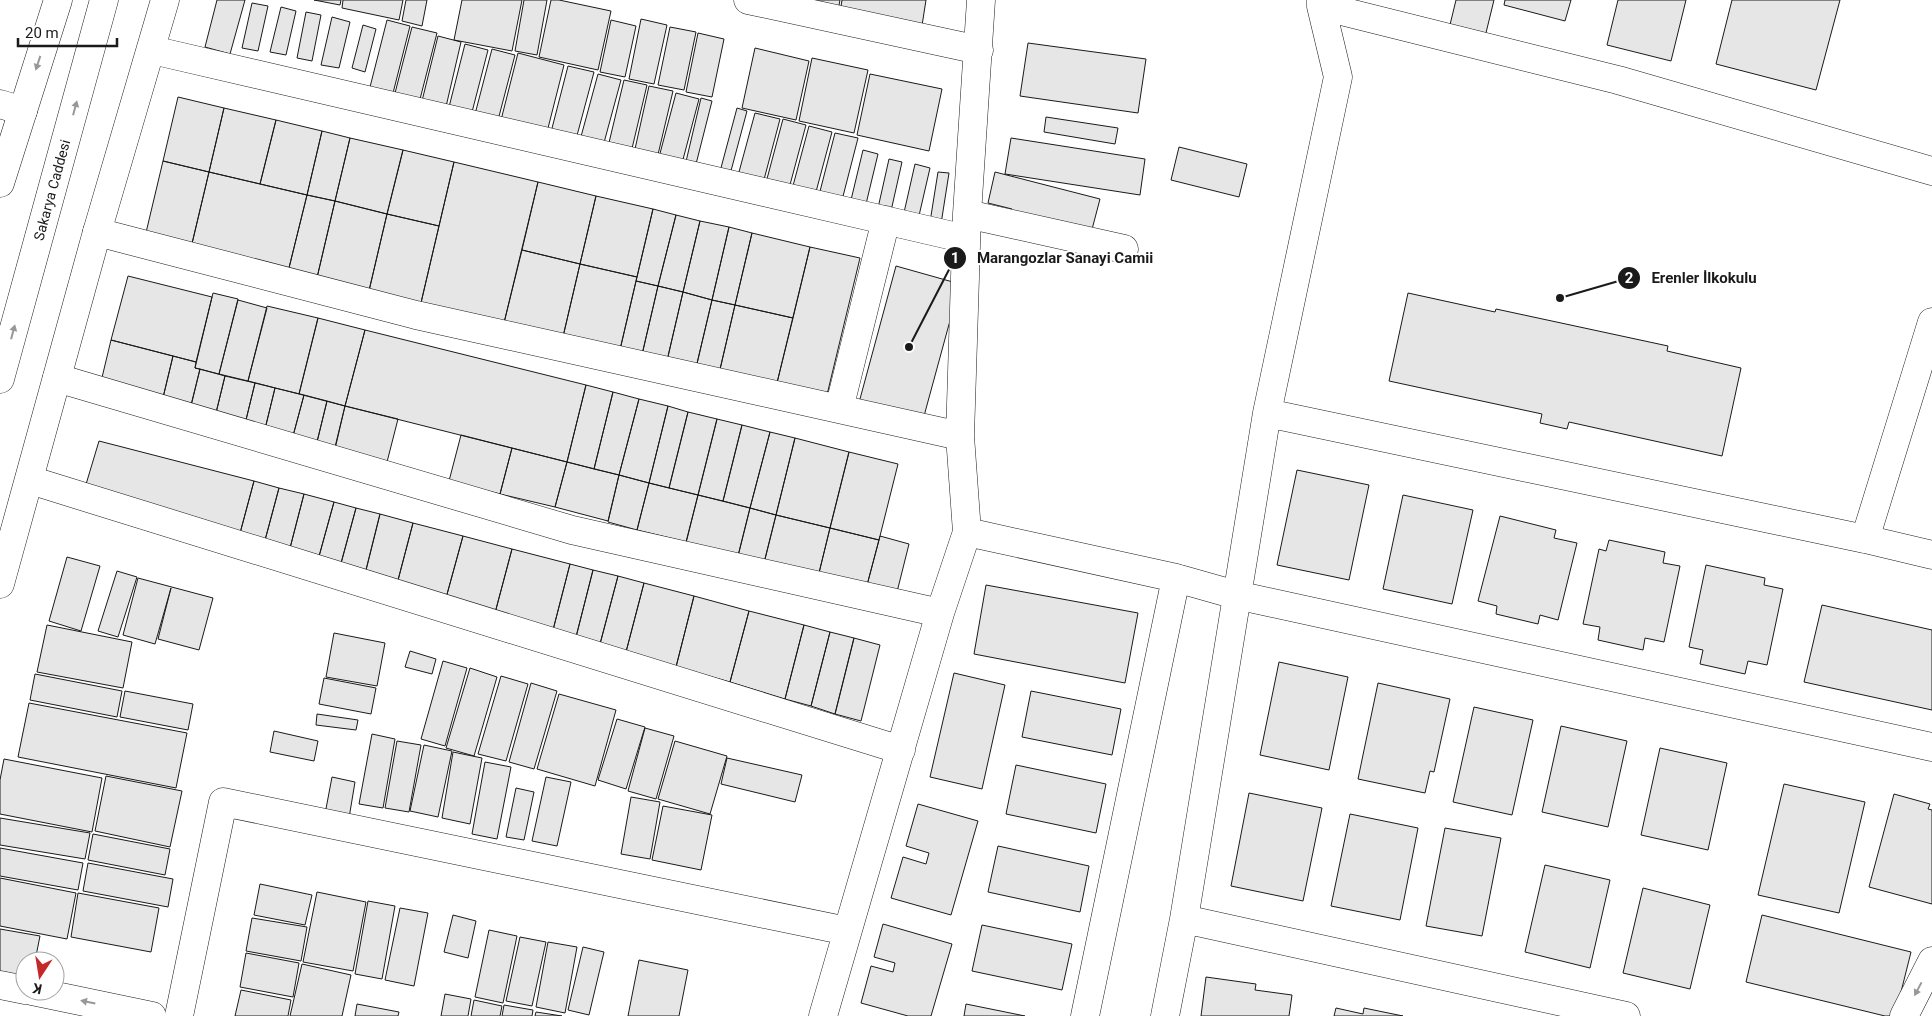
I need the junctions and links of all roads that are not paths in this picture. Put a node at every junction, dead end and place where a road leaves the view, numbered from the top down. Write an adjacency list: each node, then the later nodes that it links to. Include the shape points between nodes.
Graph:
1 (58, 0): 9 (street, one-way to 9)
2 (104, 0): 18 (street, Sakarya Caddesi, one-way to 2)
3 (165, 0): 7 (street)
4 (748, 0): 8 (street)
5 (981, 0): 8 (street)
6 (1321, 3): 10 (street, via 1618,80); 20 (street, via 1338,77)
7 (152, 50): 12 (street); 14 (street)
8 (978, 50): 13 (street)
9 (11, 108): 11 (street)
10 (1932, 171)
11 (0, 183)
12 (886, 220): 13 (street); 19 (street)
13 (967, 226): 15 (street); 21 (street)
14 (97, 232): 17 (street); 19 (street, via 416,315)
15 (1124, 249)
16 (1932, 322): 24 (street)
17 (57, 378): 22 (street); 29 (street, via 572,530)
18 (0, 379)
19 (839, 409): 21 (street)
20 (1268, 413): 24 (street); 28 (street)
21 (960, 436): 23 (street)
22 (30, 480): 27 (street); 31 (street)
23 (967, 532): 26 (street); 29 (street)
24 (1864, 539): 25 (street)
25 (1932, 555)
26 (1176, 578): 28 (street); 41 (street)
27 (0, 584)
28 (1236, 595): 30 (street); 32 (street)
29 (940, 613): 31 (street)
30 (1932, 747)
31 (901, 750): 33 (street)
32 (1184, 919): 42 (street); 43 (street)
33 (847, 931): 39 (street, via 223,802); 40 (street)
34 (1932, 961): 44 (street, one-way to 44)
35 (0, 985): 36 (street)
36 (15, 988)
37 (65, 998): 38 (street, one-way to 37)
38 (152, 1016)
39 (179, 1016)
40 (823, 1016)
41 (1086, 1016)
42 (1165, 1016)
43 (1626, 1016)
44 (1904, 1016)

